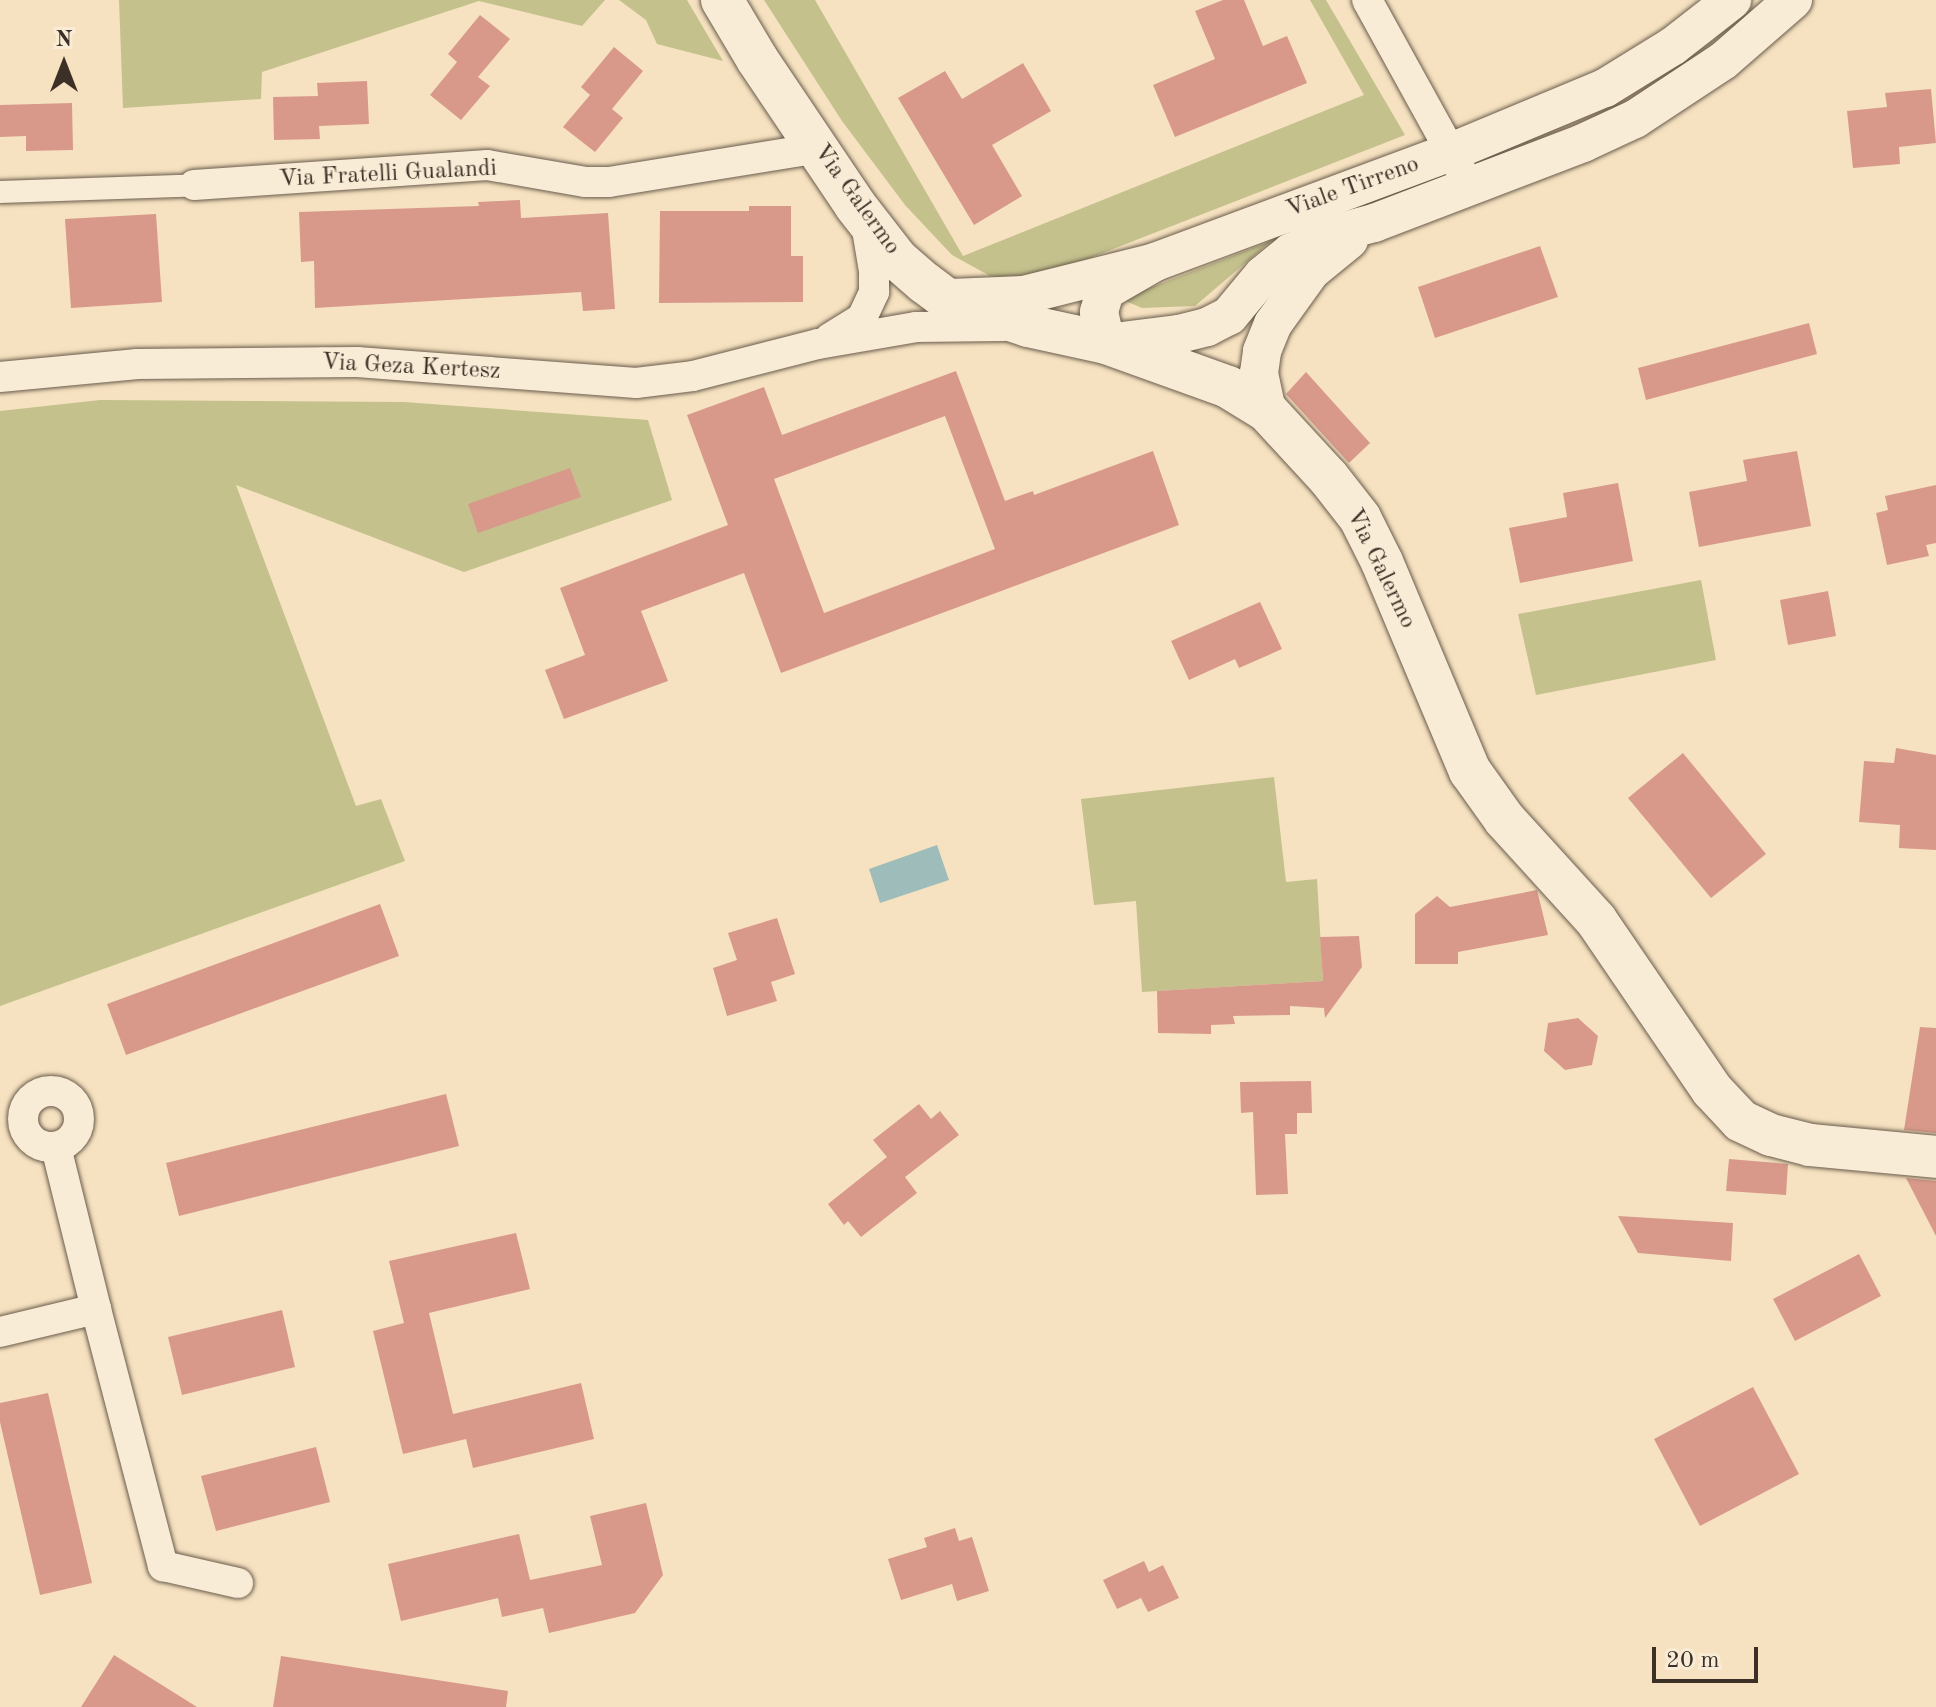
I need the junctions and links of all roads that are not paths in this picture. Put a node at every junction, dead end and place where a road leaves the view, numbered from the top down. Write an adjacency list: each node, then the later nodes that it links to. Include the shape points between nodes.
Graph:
1 (722, 0): 5 (main road, Via Galermo)
2 (1367, 0): 6 (street)
3 (1732, 0): 6 (street, Viale Tirreno, via 1673,46 1605,88)
4 (1793, 0): 8 (street, Viale Tirreno, via 1723,61 1635,119)
5 (818, 148): 7 (street, Via Fratelli Gualandi, via 609,182 487,165); 10 (main road, Via Galermo)
6 (1451, 152): 8 (street); 12 (street, Viale Tirreno)
7 (190, 186): 9 (street, Via Fratelli Gualandi)
8 (1470, 186): 11 (street, Viale Tirreno)
9 (0, 192)
10 (865, 218): 13 (main road, Via Galermo, via 897,259); 16 (street, via 874,271 869,306 862,318)
11 (1374, 223): 15 (street, via 1291,252 1263,275 1229,316 1207,327); 18 (street, via 1311,271 1273,324 1259,373)
12 (1155, 262): 13 (street, Viale Tirreno, via 1024,295); 15 (street, via 1105,291 1099,312)
13 (945, 298): 14 (main road, Via Galermo)
14 (1028, 326): 15 (main road, Via Galermo); 16 (street, via 916,327)
15 (1106, 343): 18 (main road, Via Galermo, via 1228,387)
16 (818, 344): 17 (street, Via Geza Kertesz, via 693,376 636,383 357,362 137,364)
17 (0, 377)
18 (1267, 411): 20 (main road, Via Galermo, via 1360,518 1470,771 1505,820 1596,920 1712,1090 1741,1121 1771,1135 1810,1145)
19 (56, 1147): 21 (street)
20 (1936, 1157)
21 (96, 1309): 22 (street); 23 (street, via 163,1566)
22 (0, 1332)
23 (238, 1583)

